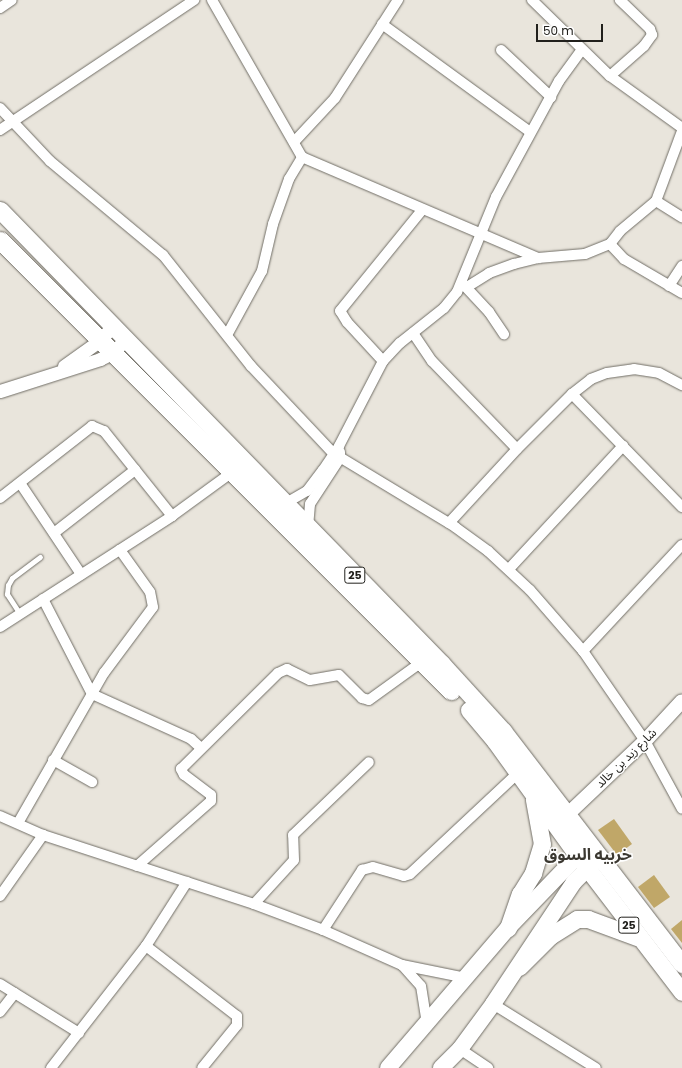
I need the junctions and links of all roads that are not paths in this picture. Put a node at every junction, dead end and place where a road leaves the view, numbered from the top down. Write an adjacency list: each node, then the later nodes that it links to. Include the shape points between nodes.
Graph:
1 (12, 0): 7 (street)
2 (194, 0): 14 (street)
3 (212, 0): 19 (street)
4 (398, 0): 8 (street)
5 (532, 0): 9 (street)
6 (620, 0): 11 (street, via 652,35 644,46)
7 (0, 8)
8 (382, 24): 18 (street); 19 (street, via 335,98)
9 (582, 49): 11 (street); 12 (street)
10 (501, 50): 12 (street)
11 (610, 76): 15 (street)
12 (551, 97): 18 (street)
13 (0, 108): 14 (street)
14 (13, 123): 16 (street); 35 (street, via 74,182 162,255)
15 (682, 128)
16 (0, 130)
17 (682, 131): 21 (street)
18 (530, 132): 25 (street)
19 (294, 142): 20 (street)
20 (302, 157): 23 (street); 35 (street, via 289,179 275,218 262,270)
21 (656, 201): 24 (street); 27 (street, via 620,231)
22 (0, 210): 33 (highway, 25)
23 (422, 210): 25 (street); 40 (street, via 340,311)
24 (682, 217)
25 (479, 234): 28 (street); 30 (street)
26 (0, 240): 38 (highway, 25)
27 (610, 244): 28 (street, via 585,254); 31 (street, via 624,259)
28 (538, 258): 30 (street, via 502,268)
29 (682, 266): 31 (street)
30 (465, 285): 34 (street); 36 (street)
31 (668, 286): 32 (street)
32 (682, 293)
33 (113, 326): 37 (highway, 25); 38 (street)
34 (413, 333): 40 (street); 46 (street, via 432,361)
35 (227, 334): 47 (street, via 268,385)
36 (504, 334)
37 (126, 339): 39 (street); 52 (highway, 25)
38 (99, 341): 39 (highway, 25); 41 (street)
39 (112, 353): 41 (street); 49 (highway, 25)
40 (383, 361): 47 (street)
41 (53, 374): 43 (street)
42 (682, 385): 44 (street, via 659,373 634,369 607,373 591,379)
43 (0, 391)
44 (572, 394): 45 (street); 46 (street)
45 (623, 446): 53 (street); 61 (street)
46 (517, 449): 55 (street)
47 (337, 452): 52 (street, via 310,488); 55 (street); 56 (street, via 310,504)
48 (135, 470): 50 (street, via 104,431 92,426); 54 (street); 57 (street)
49 (231, 473): 54 (street); 67 (highway, 25)
50 (20, 483): 51 (street); 57 (street)
51 (0, 498)
52 (286, 503): 56 (highway, 25)
53 (682, 507)
54 (172, 516): 59 (street)
55 (449, 523): 61 (street)
56 (308, 527): 78 (highway, 25, via 503,730)
57 (54, 533): 62 (street)
58 (682, 545): 66 (street)
59 (120, 550): 62 (street); 68 (street, via 150,592 152,607)
60 (40, 557): 64 (lane, via 12,578 8,585 7,594)
61 (509, 569): 66 (street)
62 (81, 574): 63 (street)
63 (43, 599): 64 (street); 68 (street)
64 (20, 614): 65 (street)
65 (0, 628)
66 (583, 651): 70 (street)
67 (423, 661): 71 (street, via 369,700 362,698 339,675 310,680 283,670 214,739); 74 (highway, 25, via 483,726)
68 (92, 694): 71 (street, via 191,739); 72 (street)
69 (682, 701): 70 (main road, شارع زيد بن خالد)
70 (645, 742): 77 (street); 78 (main road, شارع زيد بن خالد)
71 (201, 748): 84 (street, via 181,769 184,775 211,795 211,801)
72 (52, 760): 75 (street); 80 (street)
73 (370, 762): 87 (street, via 293,835 294,860)
74 (517, 774): 76 (highway, 25); 89 (street, via 410,874 401,876 373,867 362,870)
75 (92, 782)
76 (533, 796): 83 (highway, 25); 88 (highway, via 542,844 533,873 520,894)
77 (682, 809)
78 (568, 814): 82 (highway, 25)
79 (0, 816): 80 (street)
80 (18, 823): 81 (street)
81 (44, 835): 84 (street); 86 (street)
82 (595, 849): 83 (main road); 92 (highway, 25)
83 (582, 863): 88 (main road); 90 (highway, 25); 94 (main road, via 574,882)
84 (137, 866): 85 (street)
85 (187, 882): 87 (street); 91 (street)
86 (0, 896)
87 (254, 904): 89 (street)
88 (508, 928): 95 (main road)
89 (323, 930): 93 (street)
90 (638, 938): 94 (highway, via 588,919 577,919 550,936); 97 (highway, 25)
91 (146, 946): 102 (street); 105 (street, via 237,1016 237,1025)
92 (682, 964)
93 (402, 965): 95 (street); 101 (street, via 421,986)
94 (519, 967): 99 (main road)
95 (466, 978): 101 (main road)
96 (0, 984): 98 (street)
97 (682, 992)
98 (15, 993): 100 (street); 102 (street)
99 (493, 1004): 103 (main road); 109 (street)
100 (0, 1012)
101 (427, 1024): 106 (main road)
102 (79, 1032): 104 (street)
103 (460, 1049): 107 (main road); 108 (street)
104 (51, 1068)
105 (202, 1068)
106 (388, 1068)
107 (441, 1068)
108 (488, 1068)
109 (596, 1068)

